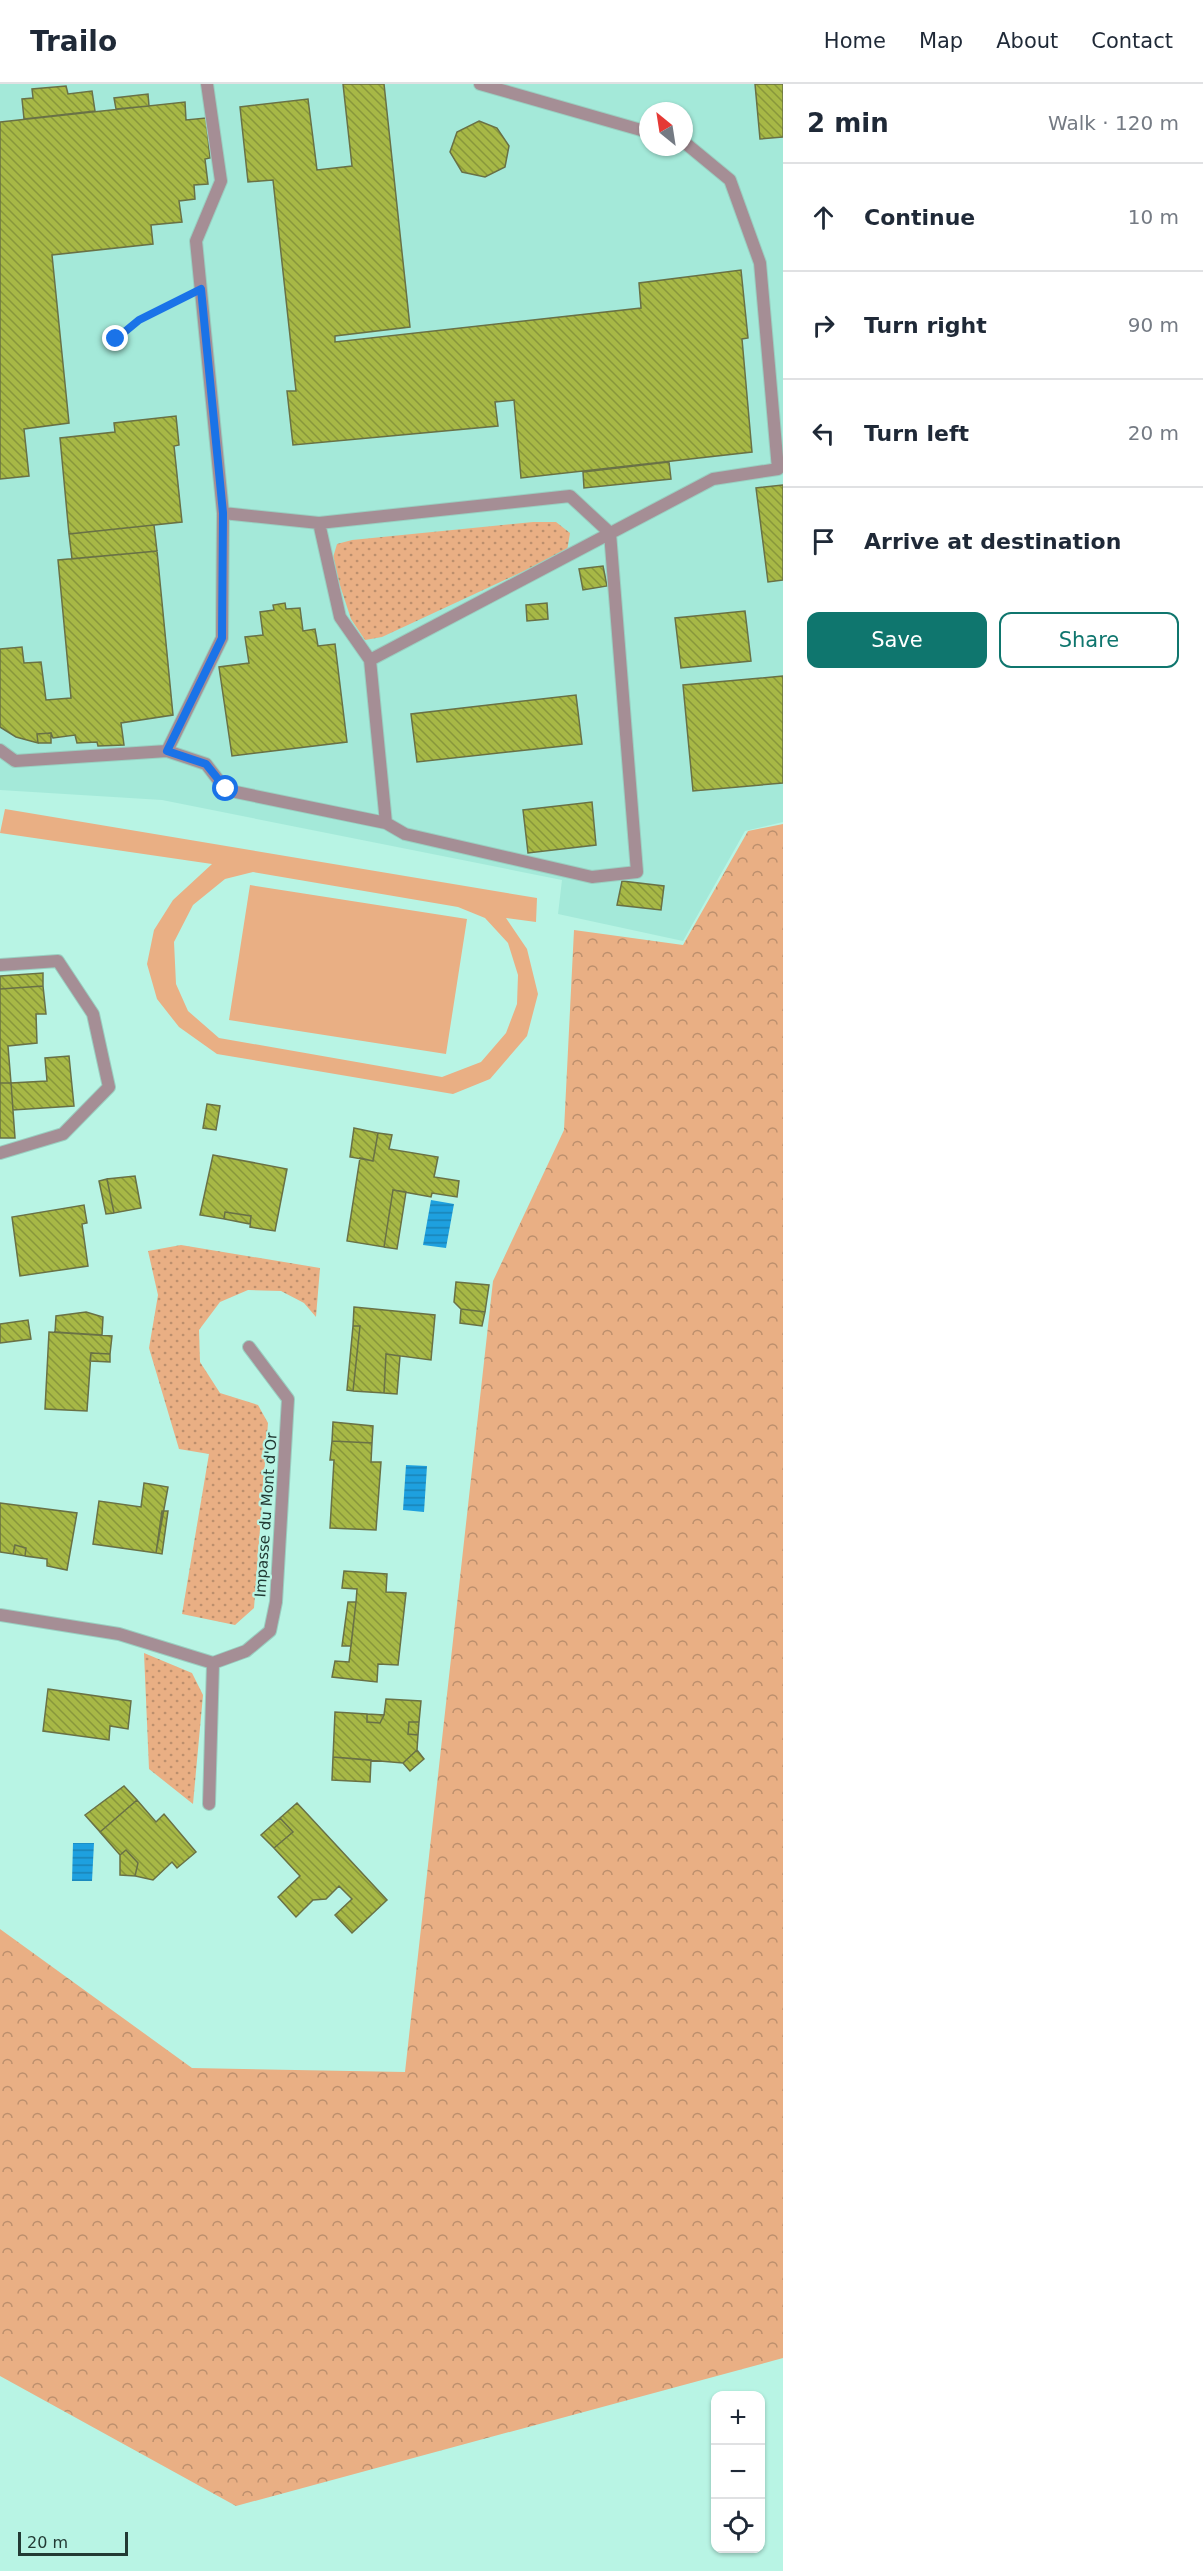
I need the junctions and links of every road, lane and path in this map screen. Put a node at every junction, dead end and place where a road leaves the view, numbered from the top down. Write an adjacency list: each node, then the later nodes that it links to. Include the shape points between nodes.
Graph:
1 (207, 84): 5 (street, via 221,181 196,241)
2 (480, 84): 3 (street)
3 (639, 129)
4 (693, 149): 9 (street, via 730,180 760,263 778,469 713,479)
5 (201, 289): 6 (path, via 139,320); 7 (street)
6 (116, 339)
7 (223, 513): 8 (street); 12 (street, via 222,638)
8 (319, 523): 9 (street, via 570,496); 10 (street, via 340,617)
9 (610, 533): 10 (street); 13 (street, via 637,872 592,877 405,834)
10 (370, 660): 13 (street)
11 (0, 750): 12 (street, via 15,761)
12 (167, 751): 13 (street, via 206,764 226,789)
13 (386, 823)
14 (0, 965): 15 (street, via 57,961 93,1014 109,1087 63,1134)
15 (0, 1153)
16 (249, 1347): 18 (street, Impasse du Mont d'Or, via 288,1398 276,1602 270,1631 246,1651)
17 (0, 1615): 18 (street, via 119,1634)
18 (213, 1663): 19 (street)
19 (209, 1804)

